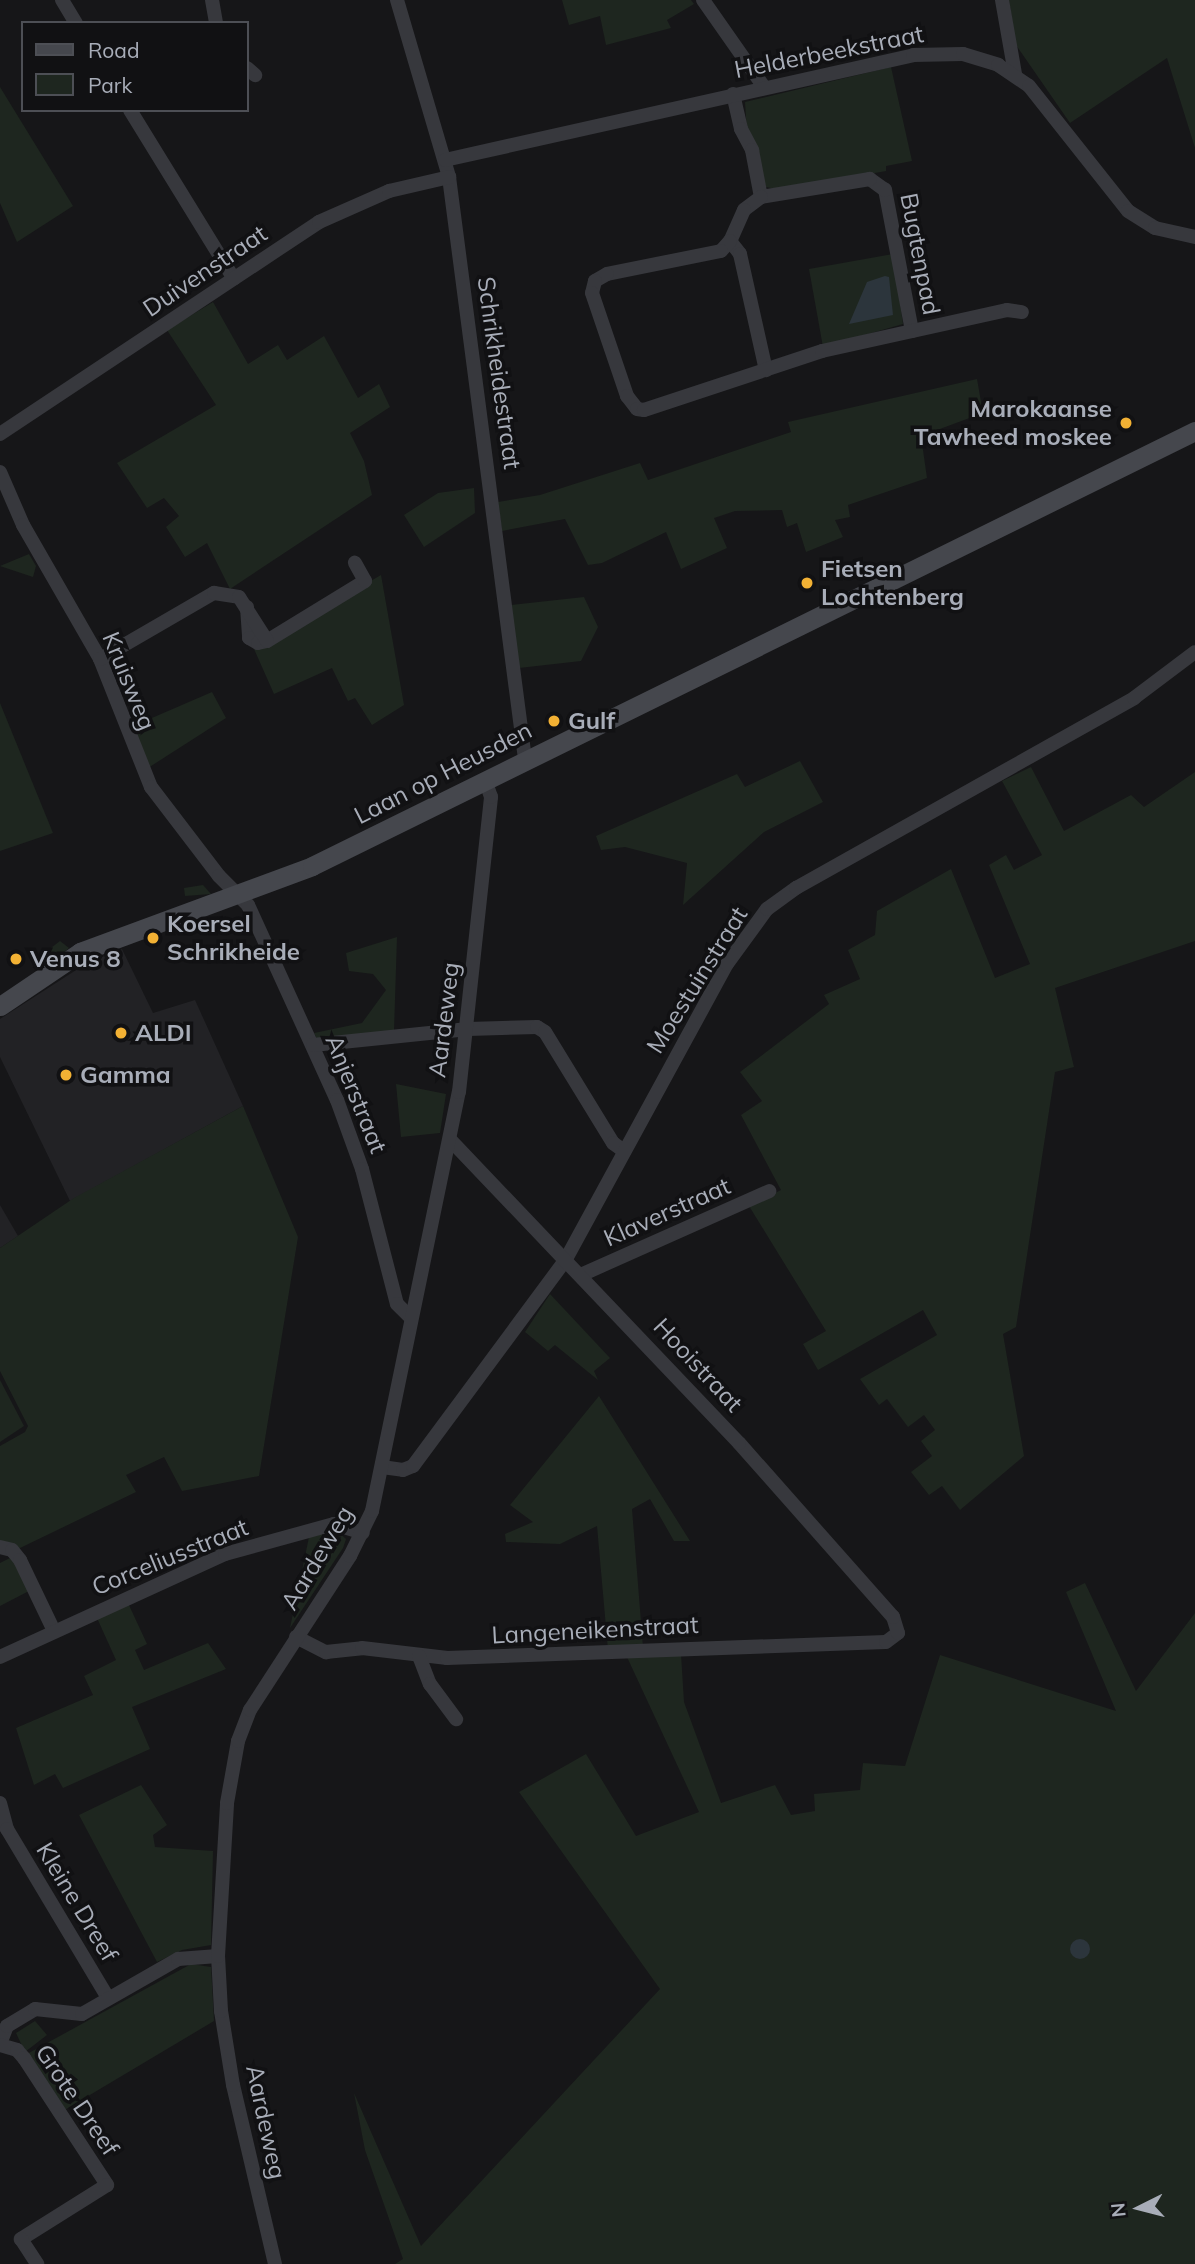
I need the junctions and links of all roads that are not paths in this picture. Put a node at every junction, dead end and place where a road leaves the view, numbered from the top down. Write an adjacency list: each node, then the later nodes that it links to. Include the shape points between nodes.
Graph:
1 (62, 0): 6 (street)
2 (212, 0): 7 (street)
3 (397, 0): 12 (street, Schrikheidestraat)
4 (703, 0): 9 (street)
5 (1002, 0): 8 (street)
6 (75, 21)
7 (216, 21)
8 (1015, 74): 9 (street, Helderbeekstraat, via 980,58 945,52); 15 (street, Helderbeekstraat, via 1044,100 1128,211 1155,228)
9 (764, 87): 10 (street, Helderbeekstraat)
10 (733, 94): 12 (street, Helderbeekstraat); 14 (street, via 741,129 752,150)
11 (133, 112): 17 (street)
12 (445, 160): 13 (street, Schrikheidestraat)
13 (449, 177): 17 (street, Duivenstraat, via 389,191 347,208); 27 (street, Schrikheidestraat)
14 (761, 197): 16 (street, via 744,210); 19 (street, Bugtenpad, via 863,179 882,184)
15 (1195, 237)
16 (730, 242): 20 (street, via 740,254); 20 (street, Bugtenpad, via 715,253 601,276 593,286 594,304 626,396 637,409 650,409)
17 (234, 279): 22 (street, Duivenstraat)
18 (1022, 312): 19 (street, Bugtenpad, via 1007,310)
19 (912, 331): 20 (street, Bugtenpad, via 822,351)
20 (766, 370)
21 (1195, 431): 27 (street, Laan op Heusden)
22 (0, 434)
23 (0, 472): 26 (street, Kruisweg, via 23,525)
24 (355, 563): 26 (street, via 365,581 267,641 247,607 230,593 208,595)
25 (1195, 652): 34 (street, Moestuinstraat, via 1134,698 796,888 767,909 727,964)
26 (100, 659): 29 (street, Kruisweg, via 151,788)
27 (525, 759): 28 (street, Laan op Heusden)
28 (485, 780): 29 (street, Laan op Heusden, via 312,866); 31 (street, Aardeweg, via 491,797)
29 (236, 893): 30 (street, Laan op Heusden, via 80,952); 32 (street, Anjerstraat, via 248,905)
30 (0, 1006)
31 (468, 1029): 32 (street); 33 (street, Aardeweg); 34 (street, via 523,1025 545,1032 613,1143)
32 (313, 1045): 38 (street, Anjerstraat, via 362,1169 397,1304)
33 (450, 1139): 36 (street, Hooistraat); 38 (street, Aardeweg)
34 (624, 1151): 36 (street, Moestuinstraat)
35 (769, 1191): 37 (street, Klaverstraat)
36 (566, 1259): 37 (street, Hooistraat); 39 (street, Moestuinstraat, via 413,1466)
37 (583, 1275): 43 (street, Hooistraat, via 892,1617)
38 (411, 1318): 39 (street, Aardeweg)
39 (382, 1467): 40 (street, Aardeweg)
40 (363, 1533): 42 (street, Corceliusstraat, via 334,1524 225,1554); 44 (street, Aardeweg)
41 (0, 1546): 42 (street, via 12,1550 20,1560)
42 (54, 1631): 46 (street, Corceliusstraat)
43 (898, 1633): 45 (street, Langeneikenstraat, via 886,1642 615,1654)
44 (296, 1637): 45 (street, Langeneikenstraat, via 326,1652 362,1648); 50 (street, Aardeweg, via 257,1696 238,1741 227,1803)
45 (419, 1656): 47 (street, via 430,1684)
46 (0, 1657)
47 (456, 1719)
48 (0, 1803): 49 (street, Kleine Dreef)
49 (4, 1831): 51 (street, Kleine Dreef)
50 (218, 1956): 51 (street, via 178,1959); 54 (street, Aardeweg, via 233,2085)
51 (108, 1998): 52 (street, via 77,2015 31,2010 7,2026)
52 (0, 2045): 53 (street, Grote Dreef, via 17,2050 24,2058 107,2185 20,2239)
53 (37, 2264)
54 (275, 2264)

